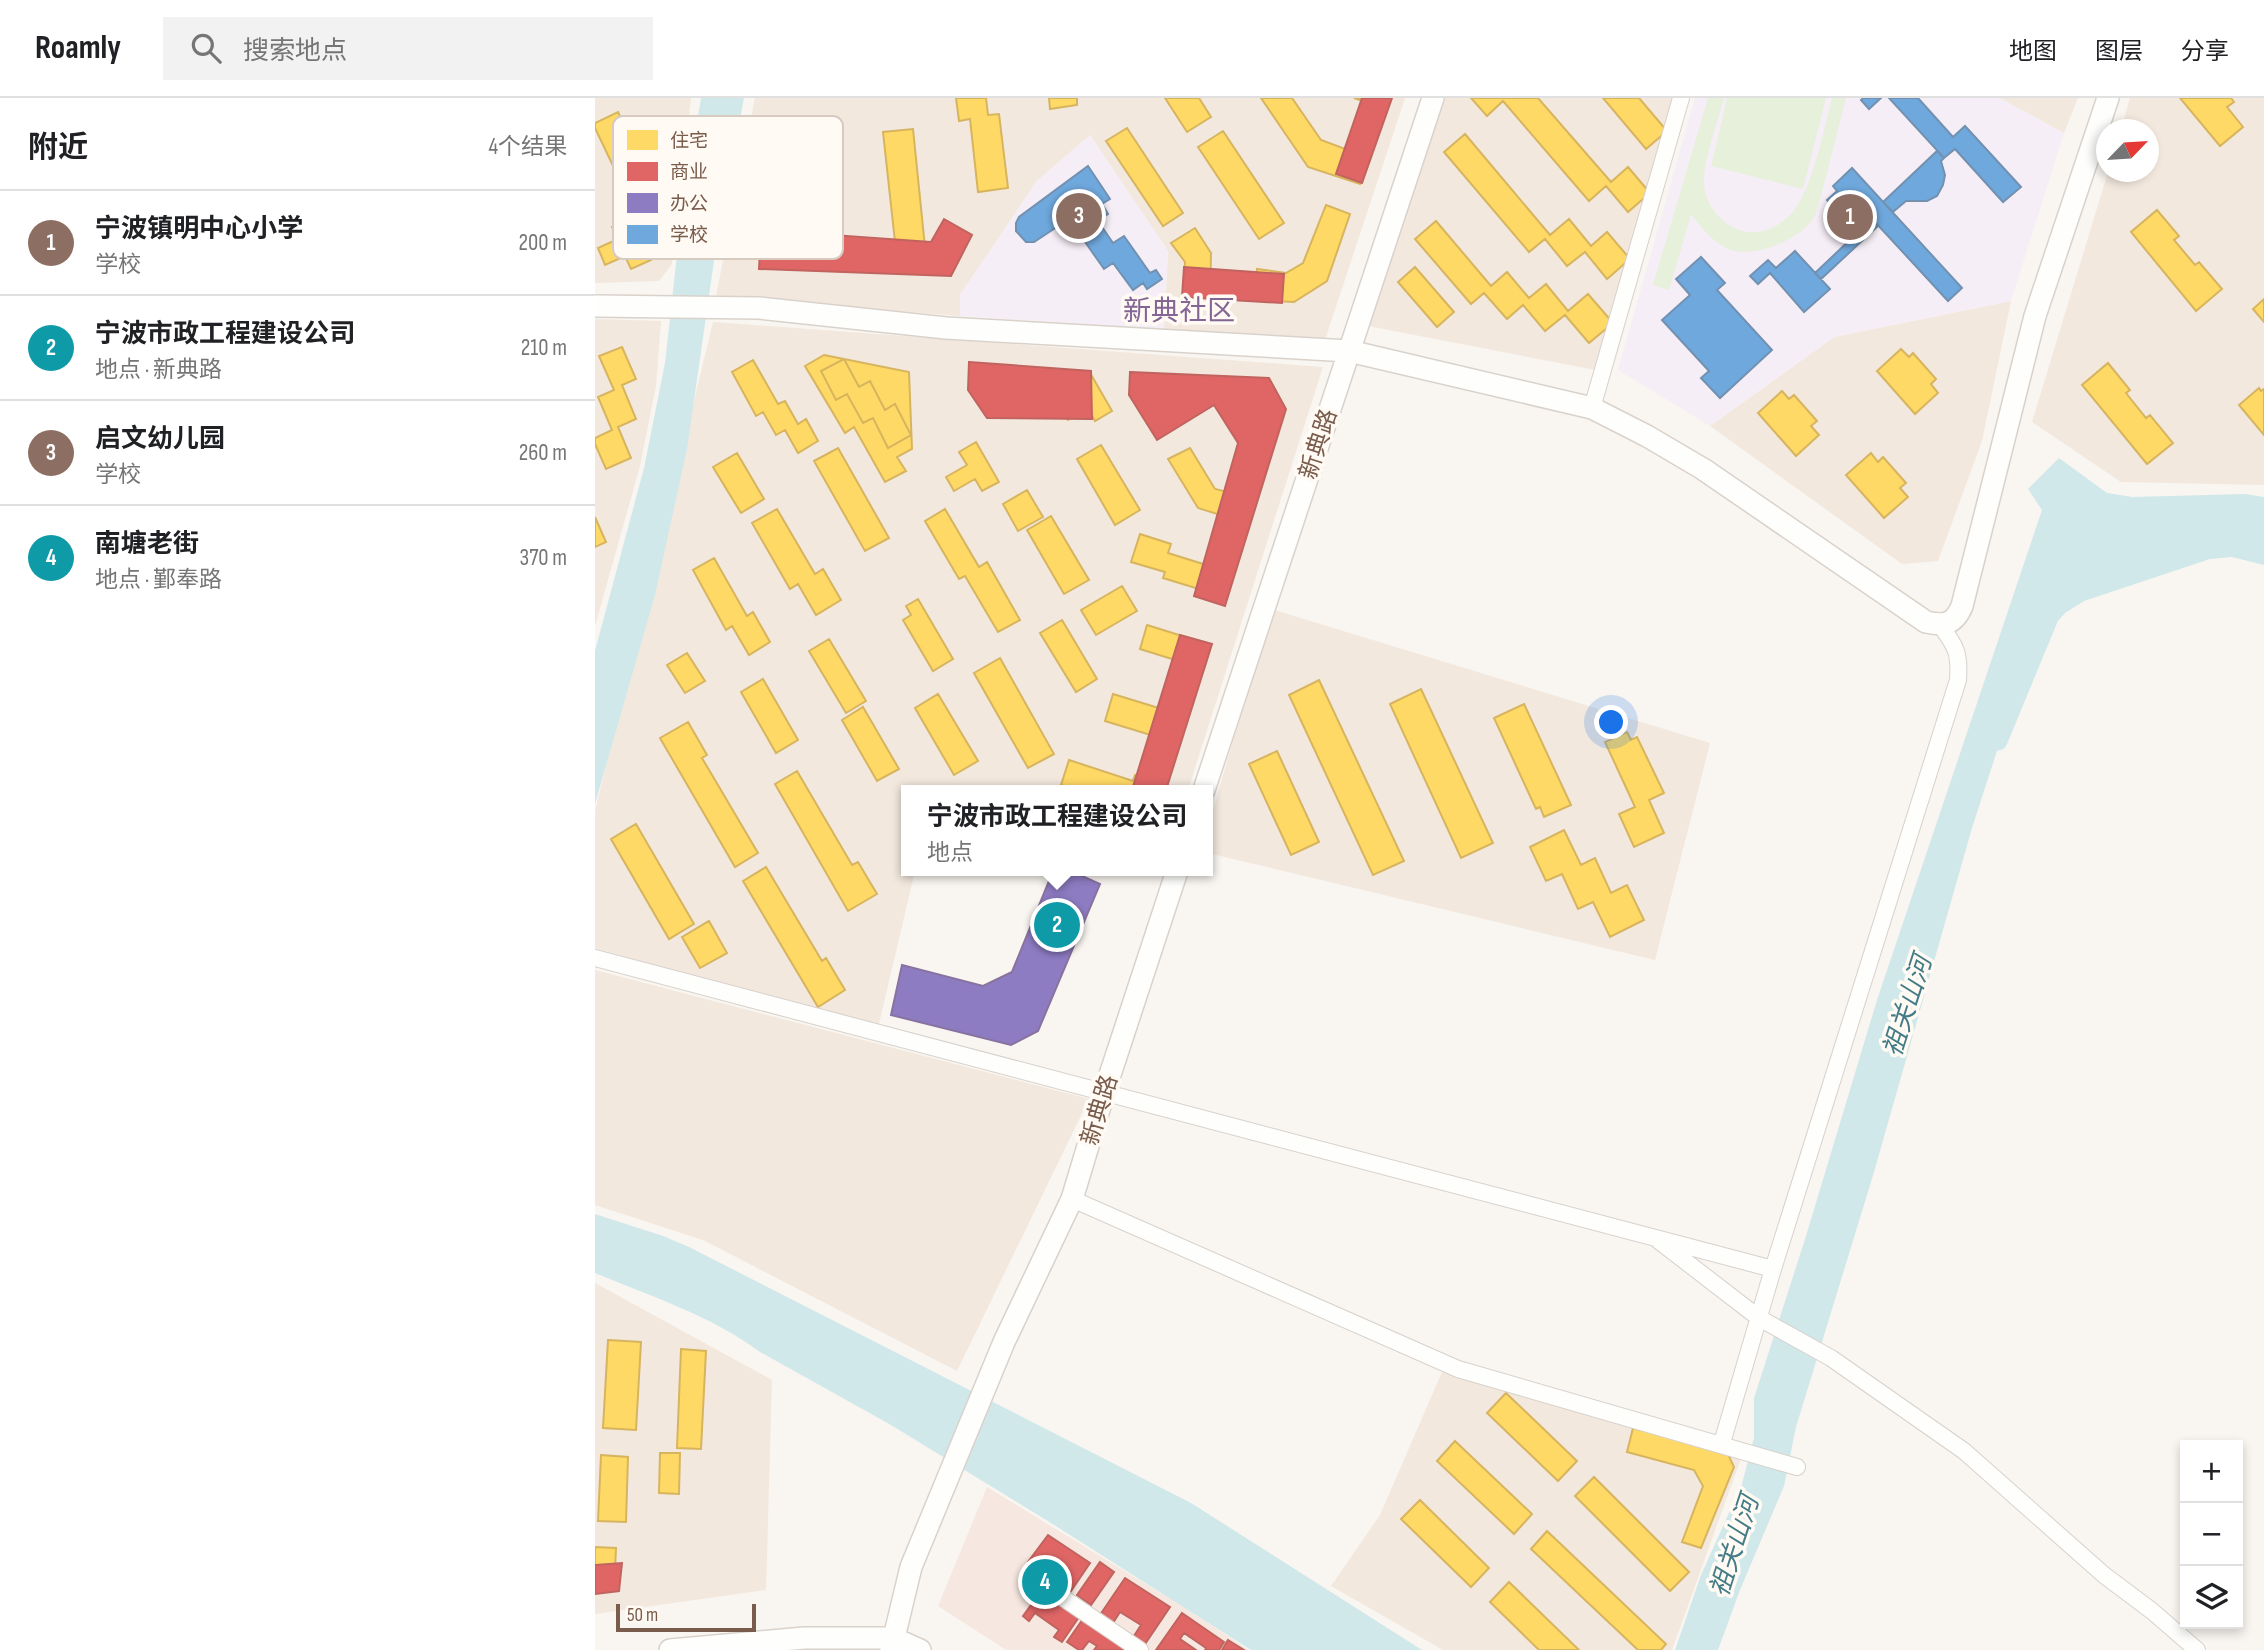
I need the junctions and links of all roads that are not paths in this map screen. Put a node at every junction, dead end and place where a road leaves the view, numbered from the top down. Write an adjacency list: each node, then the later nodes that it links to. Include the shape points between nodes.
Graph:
1 (1433, 98): 5 (street, 新典路)
2 (1681, 98): 6 (street)
3 (2108, 98): 7 (street, via 2035,316 1962,606 1958,617)
4 (595, 306): 5 (street, via 759,308 946,328)
5 (1349, 351): 6 (street); 8 (street, 新典路)
6 (1592, 408): 7 (street, via 1703,469 1926,622)
7 (1940, 625): 14 (street, via 1954,643 1958,681)
8 (1206, 785)
9 (1176, 876): 11 (street, 新典路)
10 (595, 958): 11 (street)
11 (1104, 1093): 12 (street, 新典路); 13 (street)
12 (1072, 1199): 16 (street, via 1458,1369); 19 (street, 新典路, via 1004,1342 911,1567)
13 (1655, 1238): 14 (street); 15 (street)
14 (1773, 1269): 15 (street)
15 (1765, 1321): 16 (street); 23 (street, via 1828,1356 1964,1451)
16 (1722, 1443): 17 (street)
17 (1797, 1466)
18 (1044, 1585): 22 (street)
19 (888, 1646): 20 (street, via 804,1637); 21 (street)
20 (670, 1650)
21 (920, 1650)
22 (1140, 1650)
23 (2196, 1650)

